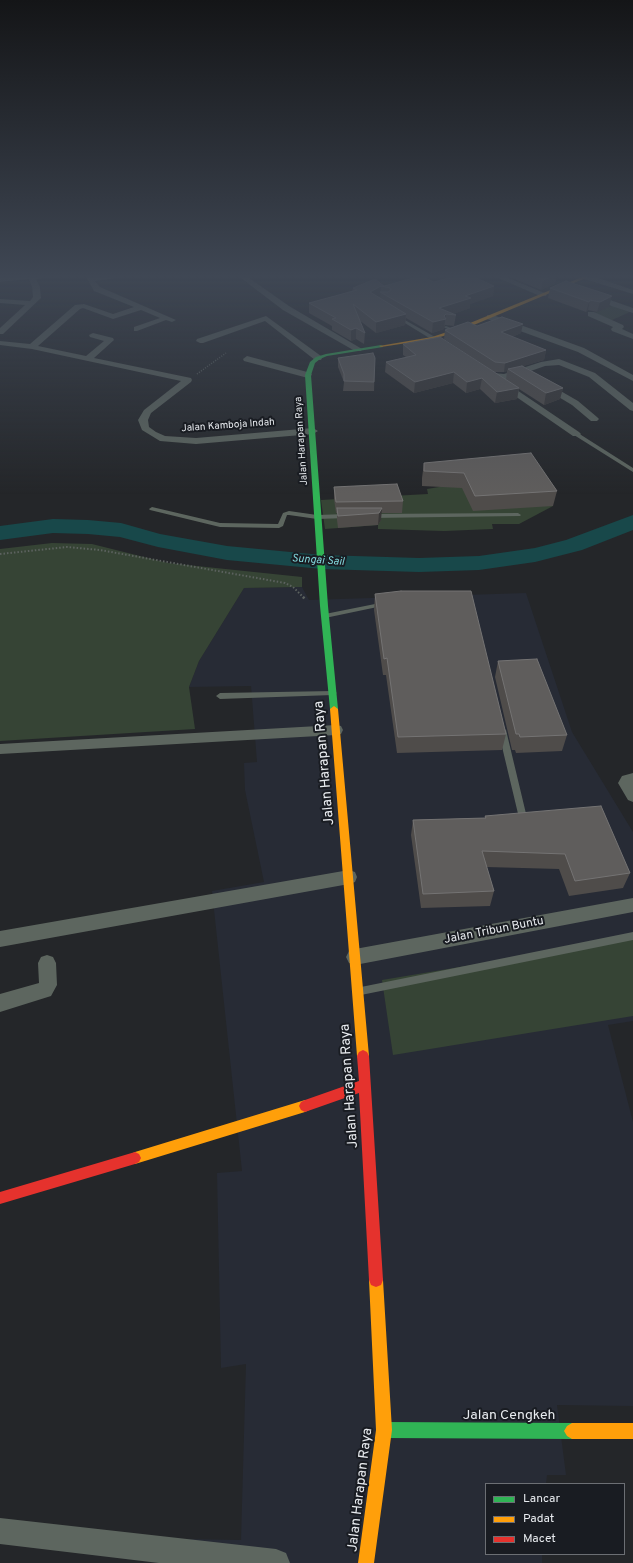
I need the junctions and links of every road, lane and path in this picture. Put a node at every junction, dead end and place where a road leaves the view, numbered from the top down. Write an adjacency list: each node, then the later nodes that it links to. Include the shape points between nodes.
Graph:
1 (36, 348): 9 (street)
2 (101, 348): 9 (street)
3 (305, 348): 8 (street)
4 (365, 348): 6 (main road)
5 (574, 348): 15 (street)
6 (358, 349): 8 (main road)
7 (226, 353): 16 (path)
8 (318, 358): 13 (main road, via 310,366)
9 (88, 359): 16 (street)
10 (247, 359): 13 (street)
11 (478, 367): 14 (street)
12 (521, 372): 14 (street, via 505,377); 17 (street, via 544,364 566,364 592,375); 18 (street, via 576,403)
13 (308, 375): 19 (main road, Jalan Harapan Raya)
14 (491, 375): 20 (street)
15 (633, 378)
16 (188, 380): 19 (street, Jalan Kamboja Indah, via 147,412 143,420 146,428 153,434 163,439 196,441)
17 (633, 408)
18 (594, 419)
19 (313, 430): 26 (main road, Jalan Harapan Raya)
20 (576, 434): 21 (lane)
21 (633, 470)
22 (152, 509): 26 (lane, via 220,525 279,526 285,514 289,513)
23 (518, 515): 25 (lane)
24 (356, 516): 26 (lane)
25 (364, 516)
26 (318, 521): 29 (main road, Jalan Harapan Raya)
27 (0, 554): 29 (path, via 67,548 100,550 285,583 293,586 306,601)
28 (390, 604): 30 (lane)
29 (324, 606): 30 (main road, Jalan Harapan Raya)
30 (325, 616): 31 (main road, Jalan Harapan Raya)
31 (333, 693): 32 (lane); 34 (main road, Jalan Harapan Raya)
32 (220, 696)
33 (500, 721): 38 (lane)
34 (336, 730): 35 (street); 39 (main road, Jalan Harapan Raya)
35 (0, 749)
36 (633, 779): 37 (street, via 627,780 626,783)
37 (633, 796)
38 (524, 822)
39 (348, 877): 42 (street); 43 (main road, Jalan Harapan Raya)
40 (633, 905): 43 (street, Jalan Tribun Buntu)
41 (633, 936): 45 (lane)
42 (0, 939)
43 (355, 957): 45 (main road, Jalan Harapan Raya)
44 (47, 963): 46 (street, via 46,990)
45 (358, 991): 47 (main road, Jalan Harapan Raya)
46 (0, 1003)
47 (365, 1085): 48 (main road, via 290,1111); 49 (main road, Jalan Harapan Raya)
48 (0, 1198)
49 (384, 1430): 50 (main road, Jalan Cengkeh); 53 (main road, Jalan Harapan Raya)
50 (633, 1431)
51 (0, 1531): 52 (street)
52 (276, 1563)
53 (366, 1563)

